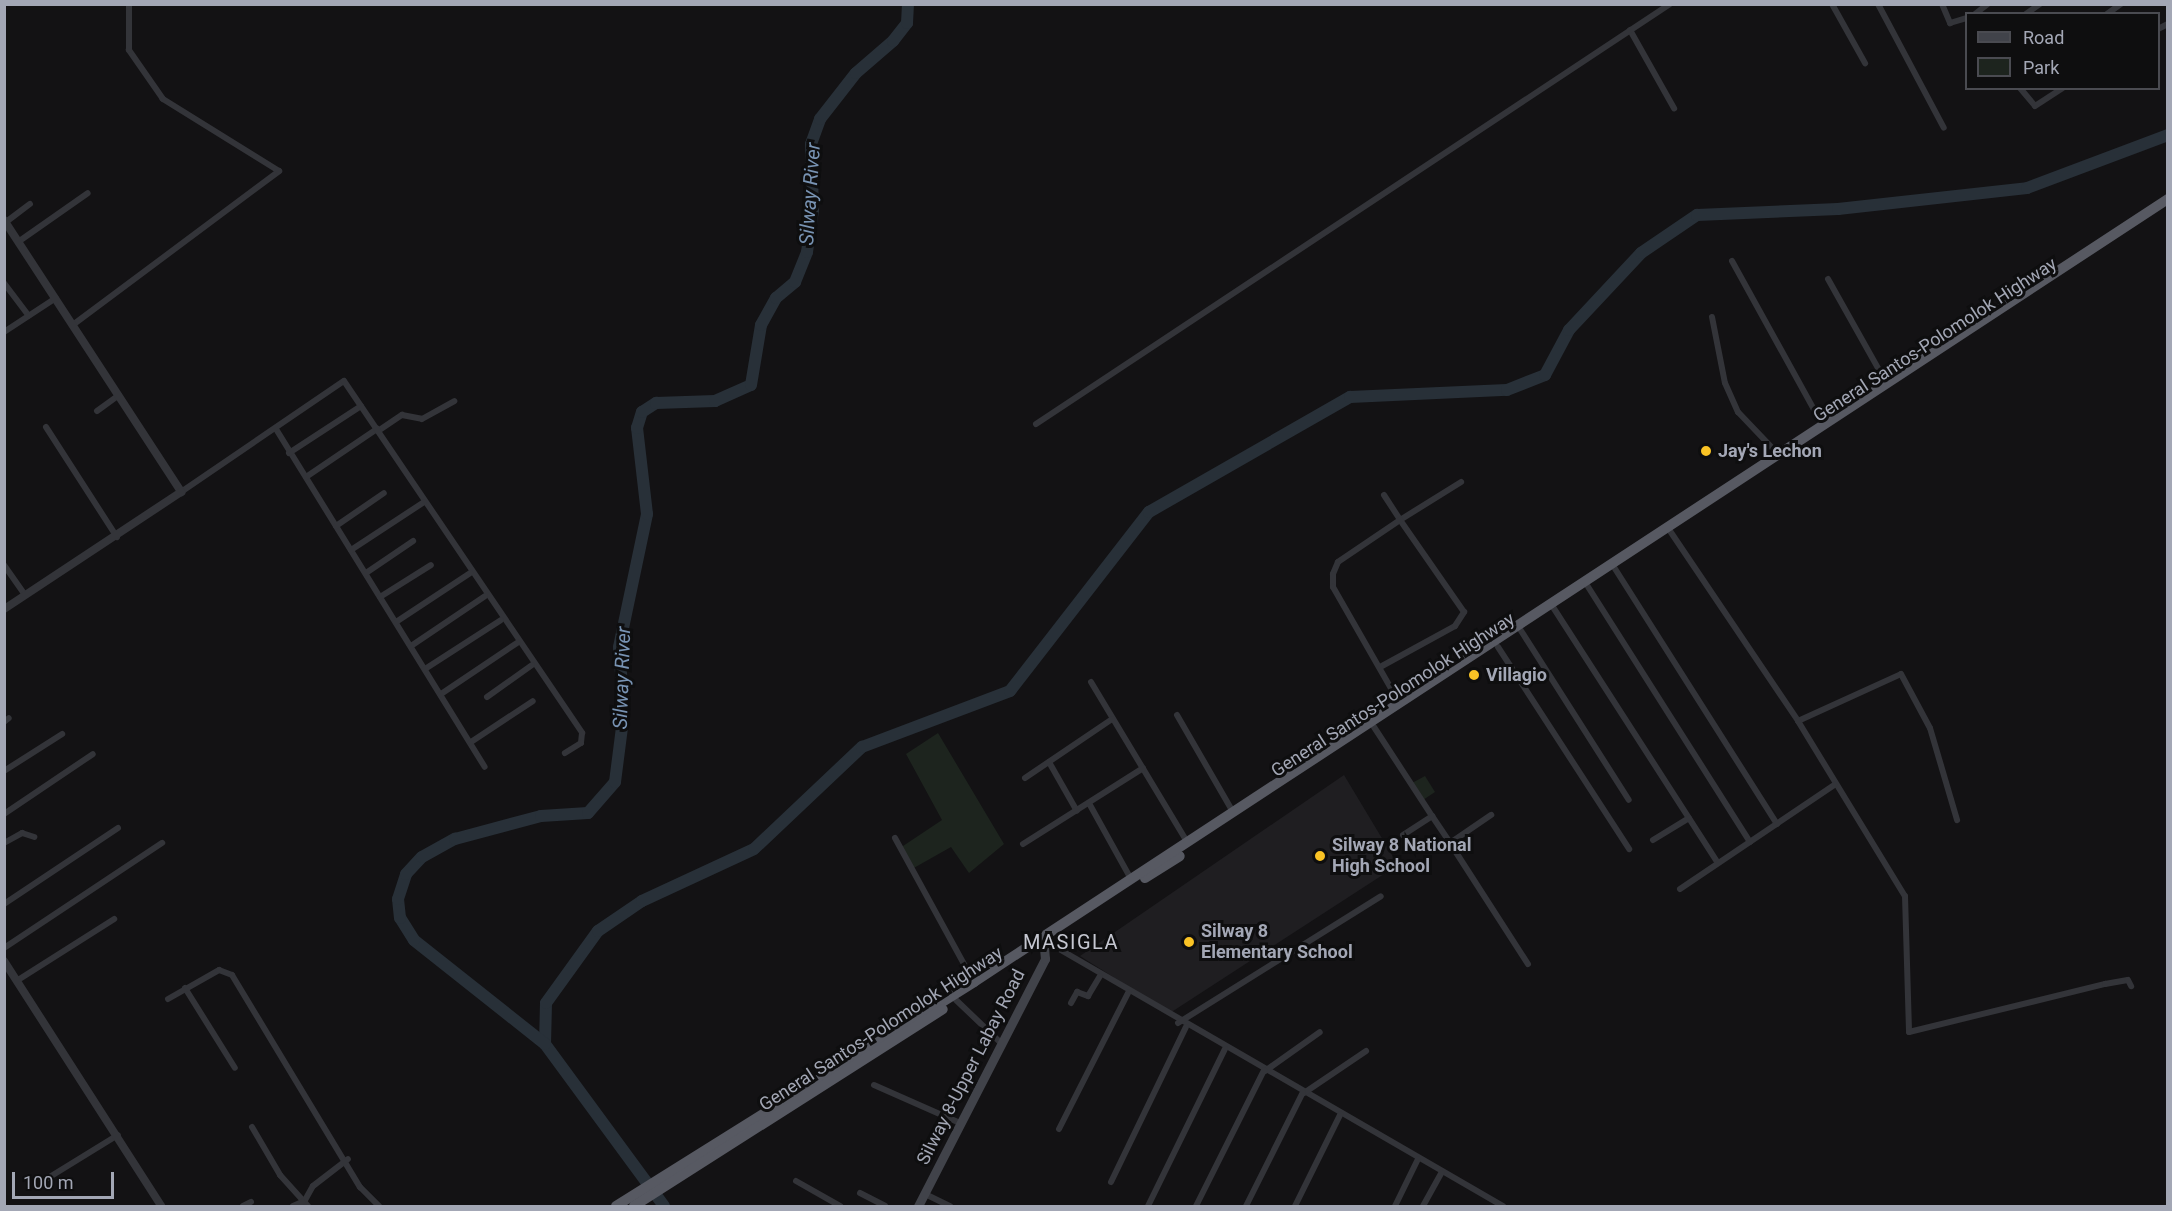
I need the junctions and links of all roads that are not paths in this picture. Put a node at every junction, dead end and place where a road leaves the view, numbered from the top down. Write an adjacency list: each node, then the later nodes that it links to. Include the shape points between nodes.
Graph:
1 (129, 4): 25 (street, via 129,50 163,99 279,171)
2 (1670, 4): 7 (street)
3 (1832, 4): 8 (street)
4 (1878, 4): 12 (street)
5 (1942, 4): 6 (street, via 1950,23)
6 (1965, 18)
7 (1630, 30): 11 (street); 32 (street, via 1194,324)
8 (1865, 63)
9 (2022, 90): 10 (street, via 2035,106)
10 (2060, 90)
11 (1674, 108)
12 (1944, 128)
13 (88, 193): 18 (street)
14 (2168, 199): 27 (highway)
15 (30, 204): 17 (street)
16 (2168, 206): 47 (highway, General Santos-Polomolok Highway)
17 (6, 225): 18 (street)
18 (18, 242): 22 (street)
19 (1732, 261): 33 (street)
20 (1828, 279): 27 (street)
21 (4, 283): 23 (street)
22 (56, 298): 23 (street); 25 (street)
23 (29, 316): 26 (street)
24 (1712, 317): 38 (street, via 1725,383 1738,412)
25 (74, 324): 28 (street)
26 (4, 332)
27 (1887, 384): 33 (highway)
28 (119, 395): 31 (street); 41 (street)
29 (454, 401): 36 (street, via 422,419 402,415)
30 (361, 405): 35 (street, via 344,381); 36 (street); 37 (street)
31 (97, 411)
32 (1036, 424)
33 (1823, 426): 38 (highway)
34 (46, 427): 48 (street)
35 (276, 429): 37 (street); 41 (street)
36 (378, 430): 39 (street); 44 (street)
37 (290, 453): 39 (street)
38 (1779, 455): 47 (highway)
39 (306, 477): 46 (street)
40 (1461, 482): 45 (street)
41 (181, 492): 48 (street)
42 (384, 493): 46 (street)
43 (1384, 495): 45 (street)
44 (424, 502): 50 (street); 55 (street)
45 (1400, 520): 69 (street, via 1338,562 1333,574 1334,586); 69 (street, via 1464,612 1455,626)
46 (336, 525): 50 (street)
47 (1670, 530): 53 (highway); 78 (street)
48 (117, 537): 57 (street)
49 (413, 541): 54 (street)
50 (351, 550): 54 (street)
51 (4, 565): 57 (street)
52 (431, 565): 59 (street)
53 (1614, 567): 56 (highway); 99 (street)
54 (366, 573): 59 (street)
55 (470, 573): 58 (street); 63 (street)
56 (1587, 584): 60 (highway); 106 (street)
57 (25, 595): 61 (street)
58 (485, 596): 62 (street); 66 (street)
59 (380, 597): 63 (street)
60 (1552, 607): 64 (highway); 97 (street)
61 (4, 609)
62 (501, 620): 65 (street); 70 (street)
63 (396, 622): 66 (street)
64 (1520, 628): 67 (highway, General Santos-Polomolok Highway); 75 (highway); 90 (street)
65 (517, 643): 68 (street); 72 (street)
66 (411, 646): 70 (street)
67 (1498, 646): 79 (highway, General Santos-Polomolok Highway); 111 (street)
68 (532, 665): 73 (street); 82 (street, via 583,736)
69 (1382, 666): 75 (street)
70 (425, 669): 72 (street)
71 (1091, 682): 77 (street)
72 (441, 694): 81 (street)
73 (487, 697)
74 (533, 700): 81 (street)
75 (1400, 705): 93 (highway)
76 (1177, 715): 93 (street)
77 (1112, 719): 84 (street); 86 (street)
78 (1798, 721): 89 (street); 98 (street, via 1901,674 1929,728)
79 (1374, 727): 96 (street); 118 (highway, General Santos-Polomolok Highway)
80 (62, 734): 87 (street)
81 (471, 742): 85 (street)
82 (565, 753)
83 (93, 754): 94 (street)
84 (1050, 762): 88 (street); 92 (street)
85 (485, 767)
86 (1143, 768): 91 (street); 105 (street)
87 (4, 771)
88 (1025, 778)
89 (1834, 785): 99 (street); 125 (street, via 1907,901 1909,1032 2105,984 2128,980)
90 (1629, 800)
91 (1090, 805): 92 (street); 113 (street)
92 (1077, 811): 109 (street)
93 (1233, 812): 105 (highway)
94 (4, 814)
95 (1491, 815): 110 (street)
96 (1432, 816): 101 (street); 110 (street)
97 (1689, 818): 104 (street); 112 (street)
98 (1957, 820)
99 (1776, 824): 106 (street)
100 (118, 828): 116 (street)
101 (1403, 835)
102 (34, 837): 107 (street, via 22,833)
103 (895, 838): 124 (street)
104 (1653, 840)
105 (1187, 842): 113 (highway)
106 (1749, 842): 112 (street)
107 (4, 843)
108 (162, 843): 119 (street)
109 (1023, 843)
110 (1449, 843): 121 (street)
111 (1629, 849)
112 (1718, 862): 114 (street)
113 (1131, 879): 118 (highway)
114 (1680, 889)
115 (1381, 896): 131 (street)
116 (4, 904)
117 (114, 919): 123 (street)
118 (1045, 939): 122 (street); 124 (highway); 129 (highway, General Santos-Polomolok Highway); 134 (main road, Silway 8-Upper Labay Road, via 1045,959)
119 (4, 948)
120 (4, 962): 123 (street)
121 (1528, 964)
122 (1100, 975): 127 (street); 130 (street, via 1088,996 1077,992)
123 (18, 980): 145 (street)
124 (974, 982): 149 (highway)
125 (2131, 986)
126 (185, 988): 128 (street); 137 (street); 146 (street, via 219,970 232,975)
127 (1128, 993): 131 (street); 144 (street)
128 (168, 999)
129 (956, 1000): 134 (street); 149 (highway, General Santos-Polomolok Highway)
130 (1071, 1003)
131 (1178, 1023): 132 (street)
132 (1186, 1027): 135 (street); 152 (street)
133 (1320, 1032): 138 (street)
134 (1000, 1043): 142 (main road, Silway 8-Upper Labay Road)
135 (1225, 1049): 138 (street); 167 (street)
136 (1366, 1051): 140 (street)
137 (235, 1068)
138 (1265, 1070): 140 (street); 168 (street)
139 (874, 1085): 142 (street)
140 (1304, 1093): 141 (street); 169 (street)
141 (1340, 1115): 147 (street); 170 (street)
142 (960, 1123): 154 (main road, Silway 8-Upper Labay Road)
143 (252, 1127): 157 (street)
144 (1059, 1129)
145 (118, 1135): 150 (street); 158 (street)
146 (348, 1159): 157 (street, via 313,1186); 161 (street, via 360,1187)
147 (1418, 1160): 148 (street); 171 (street)
148 (1441, 1173): 172 (street); 173 (street)
149 (674, 1175): 156 (highway)
150 (48, 1178)
151 (796, 1181): 163 (street)
152 (1111, 1182)
153 (860, 1193): 164 (street)
154 (925, 1194): 165 (main road, Silway 8-Upper Labay Road); 166 (street)
155 (251, 1202): 159 (street)
156 (634, 1202): 162 (highway)
157 (305, 1203): 160 (street)
158 (161, 1206)
159 (243, 1206)
160 (293, 1206)
161 (379, 1206)
162 (616, 1206)
163 (840, 1206)
164 (885, 1206)
165 (918, 1206)
166 (950, 1206)
167 (1148, 1206)
168 (1196, 1206)
169 (1246, 1206)
170 (1295, 1206)
171 (1395, 1206)
172 (1424, 1206)
173 (1503, 1206)

